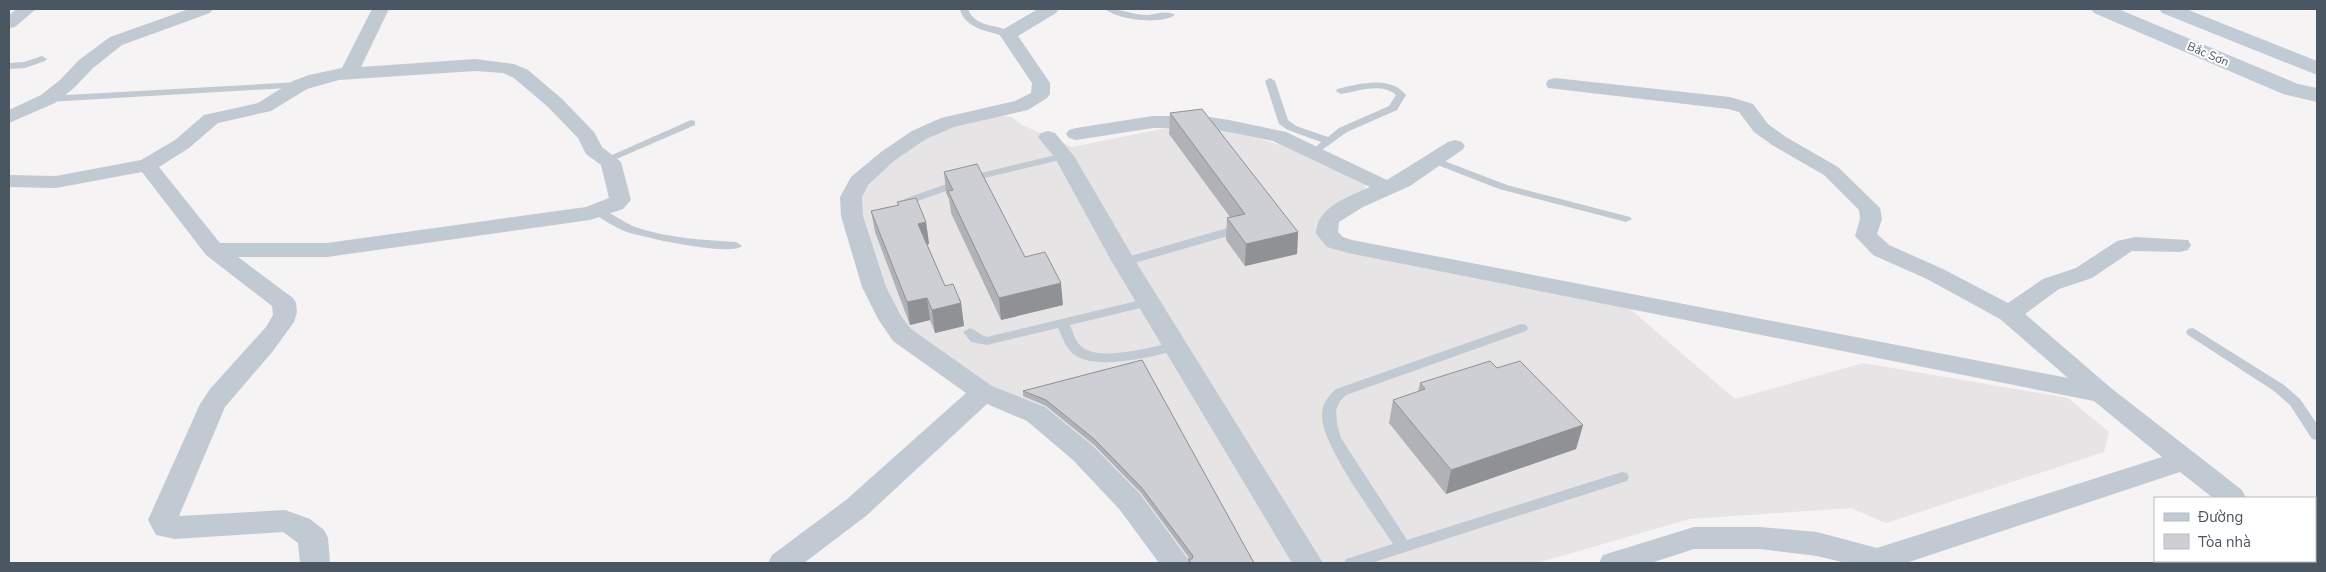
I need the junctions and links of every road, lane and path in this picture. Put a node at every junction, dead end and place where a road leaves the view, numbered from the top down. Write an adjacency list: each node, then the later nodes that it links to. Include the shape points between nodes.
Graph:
1 (27, 9): 10 (street)
2 (204, 9): 21 (street, via 116,41)
3 (380, 9): 15 (street)
4 (964, 9): 11 (lane, via 976,23)
5 (1050, 9): 11 (street)
6 (1110, 9): 9 (lane, via 1140,19)
7 (2101, 9): 20 (main road, Bắc Sơn, via 2291,89)
8 (2169, 9): 14 (main road, Bắc Sơn)
9 (1170, 15)
10 (9, 22)
11 (1008, 34): 49 (street, via 1040,83 1040,94 1021,106 948,122 919,136 868,172 851,197 852,216 874,287 890,319 902,334)
12 (42, 59): 13 (lane)
13 (9, 66)
14 (2317, 69)
15 (348, 74): 18 (street); 29 (street, via 475,65 513,70 555,103 587,136 593,150)
16 (1270, 81): 27 (lane, via 1283,122)
17 (1555, 84): 43 (street, via 1739,104 1761,128 1831,171 1869,208 1872,221 1866,228 1866,236 1881,250 1935,274)
18 (300, 85): 21 (lane); 31 (street, via 264,107 211,119 182,144)
19 (1342, 91): 27 (lane, via 1390,86 1401,95 1393,108 1352,124)
20 (2317, 95)
21 (48, 99): 22 (street)
22 (9, 117)
23 (692, 123): 29 (lane)
24 (1076, 134): 27 (street, via 1153,122 1203,122)
25 (1048, 137): 28 (street)
26 (1455, 146): 30 (street)
27 (1322, 147): 33 (street)
28 (1064, 156): 34 (lane, via 976,177); 41 (street)
29 (608, 159): 35 (street, via 620,200)
30 (1434, 160): 33 (street); 36 (lane, via 1503,187)
31 (147, 165): 32 (street, via 56,182); 40 (street)
32 (9, 181)
33 (1388, 188): 50 (street, via 1355,202 1329,219 1327,234 1335,242 1348,246)
34 (908, 201)
35 (597, 211): 39 (lane, via 624,228 654,236); 40 (street, via 327,250)
36 (1626, 219)
37 (1231, 232): 41 (lane)
38 (2180, 245): 43 (street, via 2125,246 2084,273 2051,284)
39 (736, 246)
40 (214, 250): 57 (street, via 284,303 285,315 279,327 213,404 163,520 166,527 175,528 285,521 300,527 313,538)
41 (1124, 262): 42 (street)
42 (1149, 302): 44 (lane); 48 (street)
43 (2009, 314): 50 (street)
44 (1063, 324): 46 (lane, via 987,341 976,339); 48 (lane, via 1076,350 1090,357 1103,358)
45 (1520, 328): 55 (lane, via 1334,397 1328,416 1337,445)
46 (970, 332)
47 (2193, 332): 51 (lane, via 2279,388 2295,402)
48 (1176, 346): 60 (street)
49 (982, 392): 58 (street, via 856,508); 59 (street, via 1036,414 1083,452 1130,502)
50 (2102, 394): 52 (street)
51 (2317, 435)
52 (2184, 460): 54 (street); 56 (street)
53 (1622, 477): 55 (lane)
54 (2231, 497)
55 (1403, 547): 61 (lane)
56 (1885, 561): 62 (street, via 1808,543 1760,538 1694,538)
57 (315, 563)
58 (783, 563)
59 (1176, 563)
60 (1308, 563)
61 (1352, 563)
62 (1614, 563)

